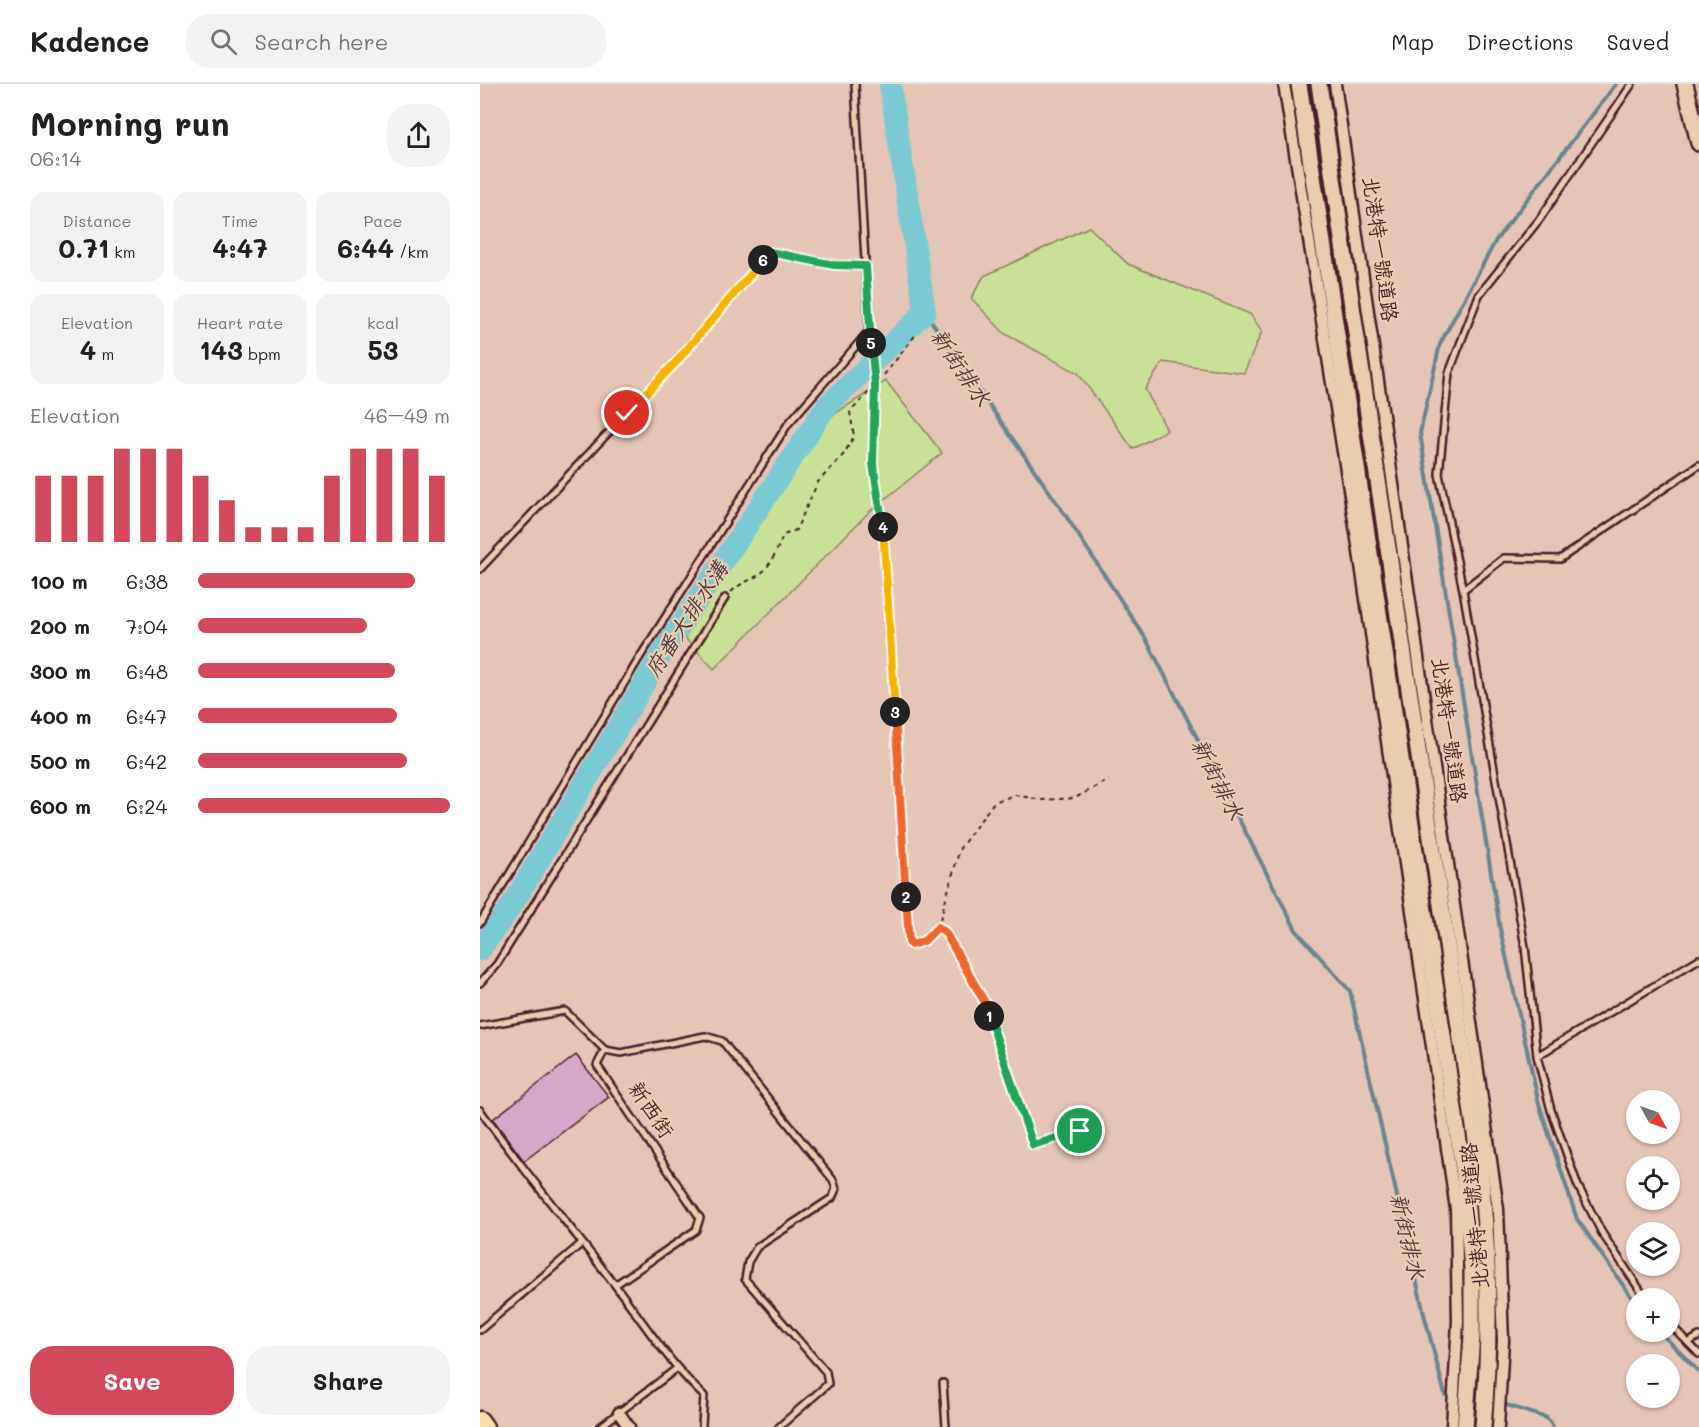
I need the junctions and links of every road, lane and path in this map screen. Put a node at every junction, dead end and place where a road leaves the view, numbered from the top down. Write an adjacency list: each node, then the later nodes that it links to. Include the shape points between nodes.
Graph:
1 (855, 84): 10 (lane)
2 (1284, 84): 37 (street, 北港特一號道路, via 1358,545 1456,1209)
3 (1299, 84): 37 (street, 北港特一號道路, via 1464,1175 1472,1269)
4 (1319, 84): 39 (street, 北港特一號道路, via 1480,1167)
5 (1335, 84): 39 (street, 北港特一號道路, via 1498,1209 1503,1282)
6 (1632, 84): 16 (lane, via 1539,219 1479,295 1449,372 1439,474)
7 (1685, 84): 8 (street)
8 (1697, 128): 9 (street)
9 (1699, 143)
10 (866, 266): 11 (lane); 15 (lane, via 834,265 770,252 676,362)
11 (869, 331): 13 (lane); 19 (lane, via 788,424 640,657)
12 (917, 333): 13 (path)
13 (875, 385): 17 (path, via 850,412 854,436 844,454 818,482 796,530 784,535 760,574 741,582); 20 (path, via 873,464 883,523 909,942 911,945 924,941)
14 (1699, 465): 16 (lane, via 1560,559 1504,558)
15 (480, 569)
16 (1463, 590): 25 (lane, via 1525,947)
17 (725, 598): 22 (lane, via 497,964)
18 (1109, 780): 20 (path, via 1075,798 1042,800 1016,795 994,802 960,848)
19 (480, 923)
20 (938, 927): 27 (path, via 945,932 984,1001 1033,1145)
21 (1699, 959): 25 (lane)
22 (480, 983)
23 (480, 1026): 24 (lane, via 565,1011)
24 (605, 1050): 29 (lane, 新西街, via 597,1065 700,1218 696,1230); 48 (lane, via 621,1053 717,1037 833,1180 836,1189 832,1198 757,1247 746,1270 745,1279 828,1379 828,1384)
25 (1537, 1056): 30 (lane, via 1578,1186 1602,1233)
26 (480, 1110): 28 (lane)
27 (1080, 1131)
28 (582, 1243): 29 (lane); 31 (lane)
29 (615, 1285): 36 (lane)
30 (1639, 1288)
31 (480, 1330)
32 (1680, 1335): 34 (lane)
33 (1699, 1336): 34 (lane)
34 (1688, 1343): 35 (lane)
35 (1699, 1354)
36 (676, 1369): 41 (lane); 44 (lane, via 704,1396)
37 (1463, 1379): 40 (street)
38 (943, 1383): 49 (lane)
39 (1493, 1383): 42 (street)
40 (1460, 1409): 50 (street); 51 (street)
41 (619, 1413): 46 (lane); 47 (street)
42 (1489, 1418): 52 (street)
43 (480, 1420): 45 (main road)
44 (702, 1425)
45 (485, 1427)
46 (600, 1427)
47 (629, 1427)
48 (779, 1427)
49 (946, 1427)
50 (1452, 1427)
51 (1465, 1427)
52 (1498, 1427)

